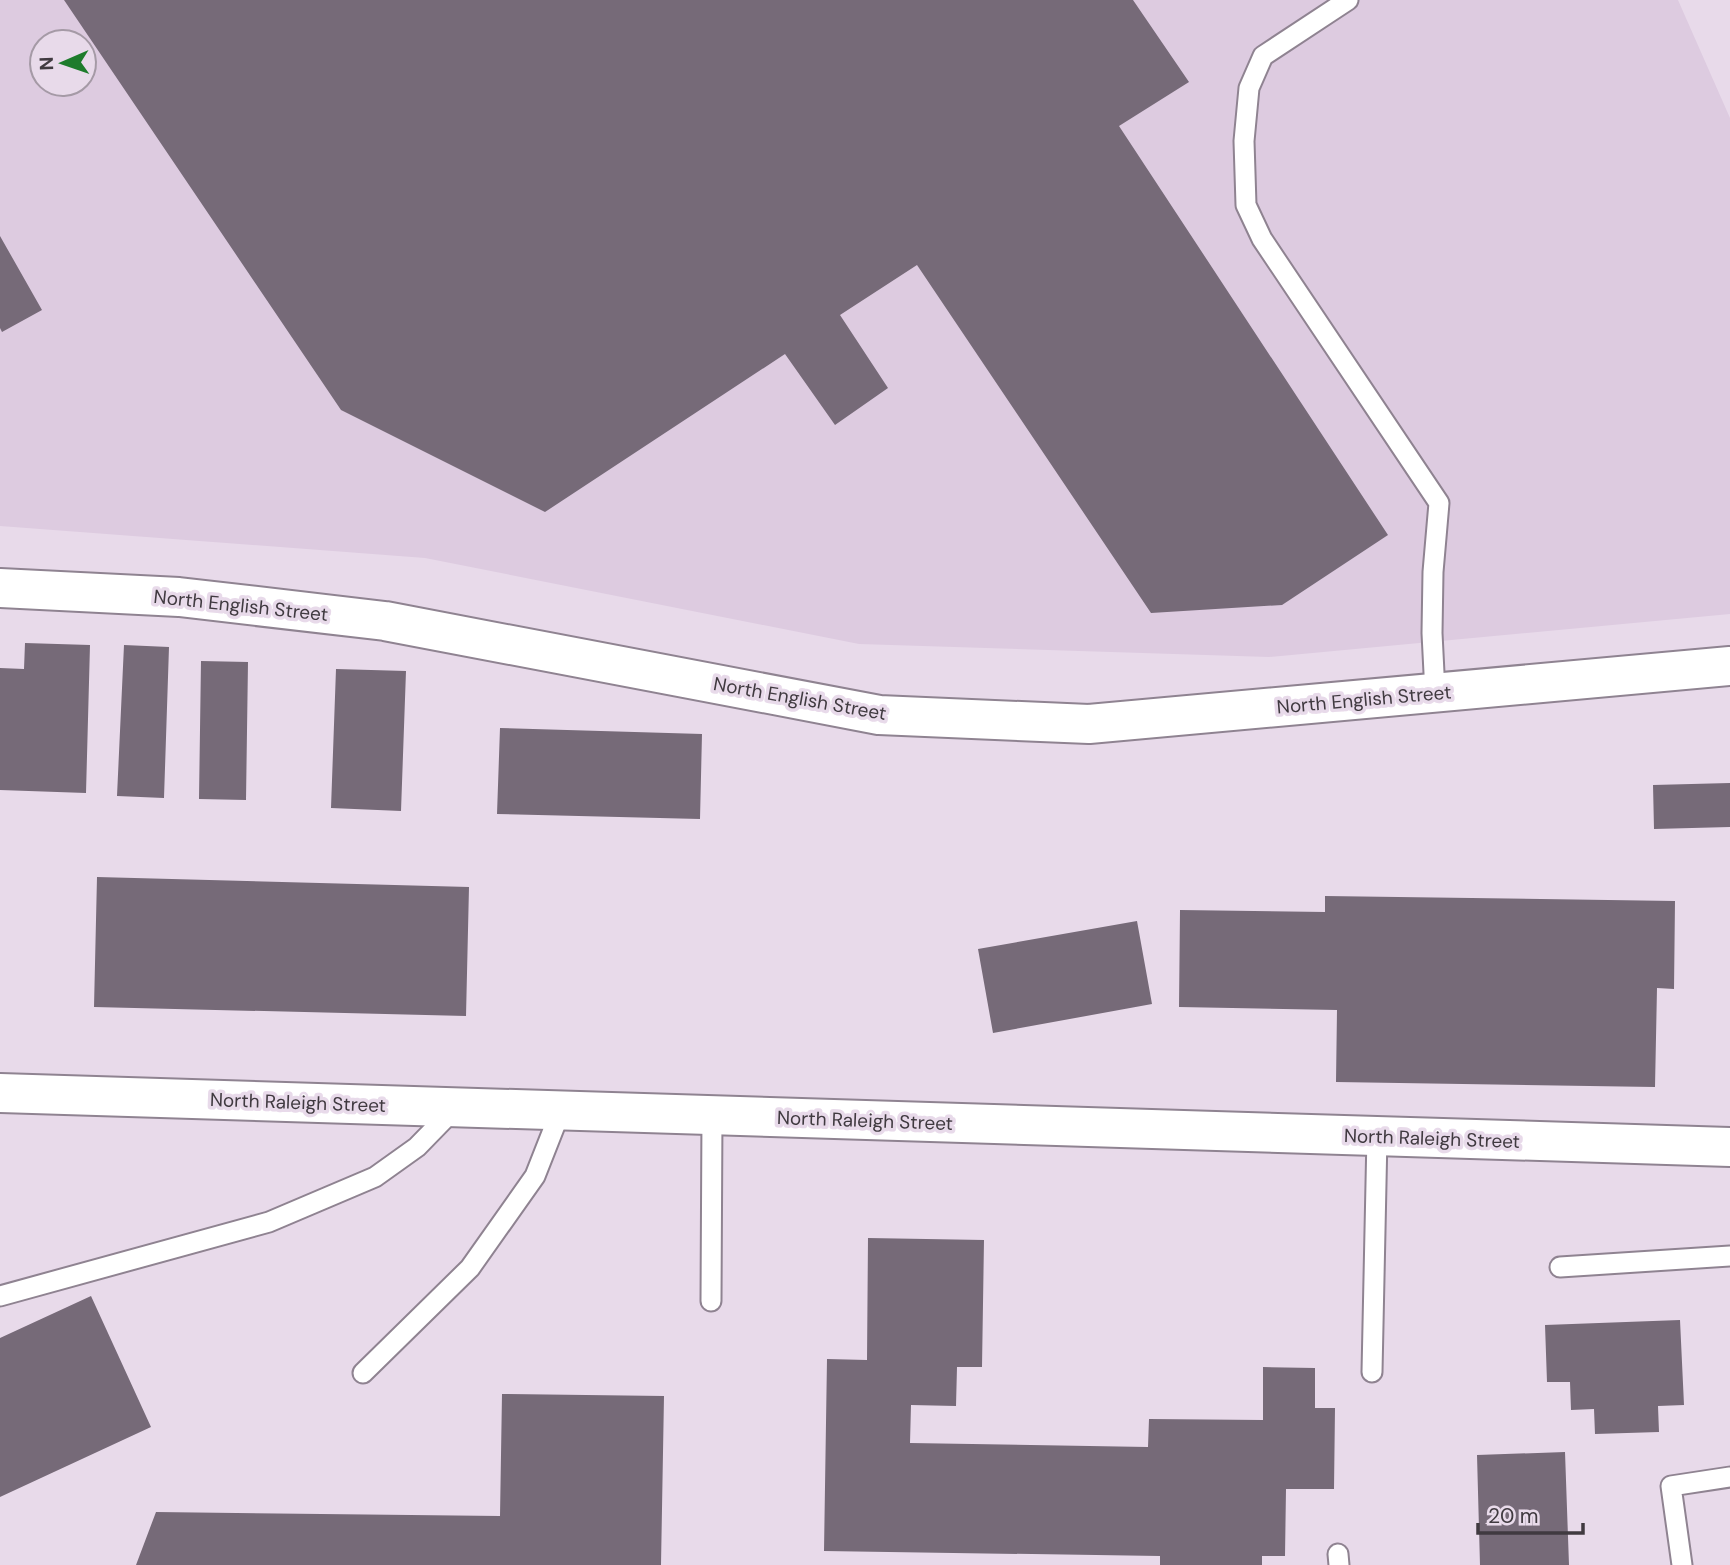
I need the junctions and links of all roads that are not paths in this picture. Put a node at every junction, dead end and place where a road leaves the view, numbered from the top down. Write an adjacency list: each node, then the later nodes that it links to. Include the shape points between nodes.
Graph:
1 (1348, 0): 4 (lane, via 1263,56 1249,88 1244,141 1246,205 1262,239 1438,503 1432,633)
2 (0, 588): 4 (street, North English Street, via 179,597 385,621 878,715 1088,724)
3 (1730, 666): 4 (street, North English Street)
4 (1435, 693)
5 (0, 1093): 6 (street, North Raleigh Street)
6 (456, 1107): 7 (street, North Raleigh Street); 13 (lane, via 418,1147 375,1177 269,1222)
7 (561, 1111): 8 (street, North Raleigh Street); 16 (lane, via 535,1177 471,1268)
8 (712, 1115): 9 (street, North Raleigh Street); 14 (lane)
9 (1377, 1136): 10 (street, North Raleigh Street); 15 (lane)
10 (1730, 1147)
11 (1730, 1256): 12 (lane)
12 (1560, 1266)
13 (0, 1296)
14 (712, 1301)
15 (1372, 1372)
16 (363, 1373)
17 (1730, 1477): 18 (lane, via 1671,1486)
18 (1682, 1565)

